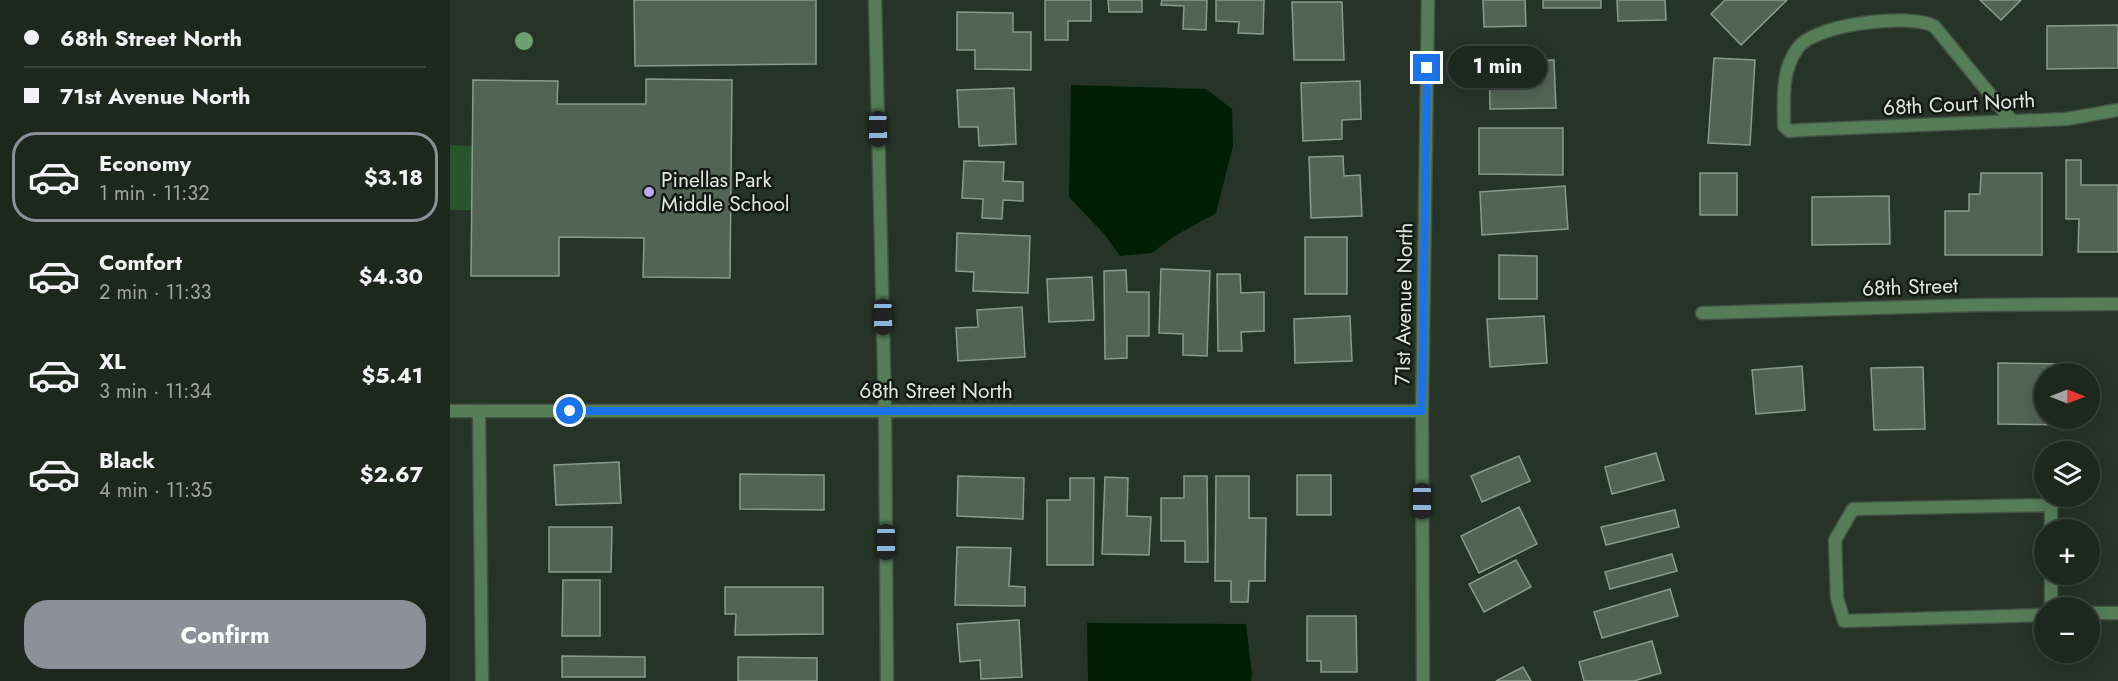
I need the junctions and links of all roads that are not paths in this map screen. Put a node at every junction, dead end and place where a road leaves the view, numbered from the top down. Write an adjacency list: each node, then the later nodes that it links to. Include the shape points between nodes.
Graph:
1 (875, 0): 9 (street)
2 (1428, 0): 10 (street, 71st Avenue North)
3 (2118, 110): 4 (street, 68th Court North, via 2067,119)
4 (2012, 121): 4 (street, 68th Court North, via 1789,131 1784,126 1785,77 1799,46 1828,31 1892,20 1924,22 1934,26)
5 (2118, 304): 6 (street, 68th Street)
6 (1702, 313)
7 (450, 411): 8 (street, 68th Street North)
8 (479, 411): 9 (street, 68th Street North); 15 (street)
9 (885, 411): 10 (street, 68th Street North); 16 (street)
10 (1422, 411): 17 (street, 71st Avenue North)
11 (2051, 519): 14 (street, via 2051,506 1853,509 1835,540 1837,598 1844,621)
12 (2100, 613): 13 (street)
13 (2118, 613)
14 (2034, 615)
15 (482, 681)
16 (887, 681)
17 (1423, 681)

